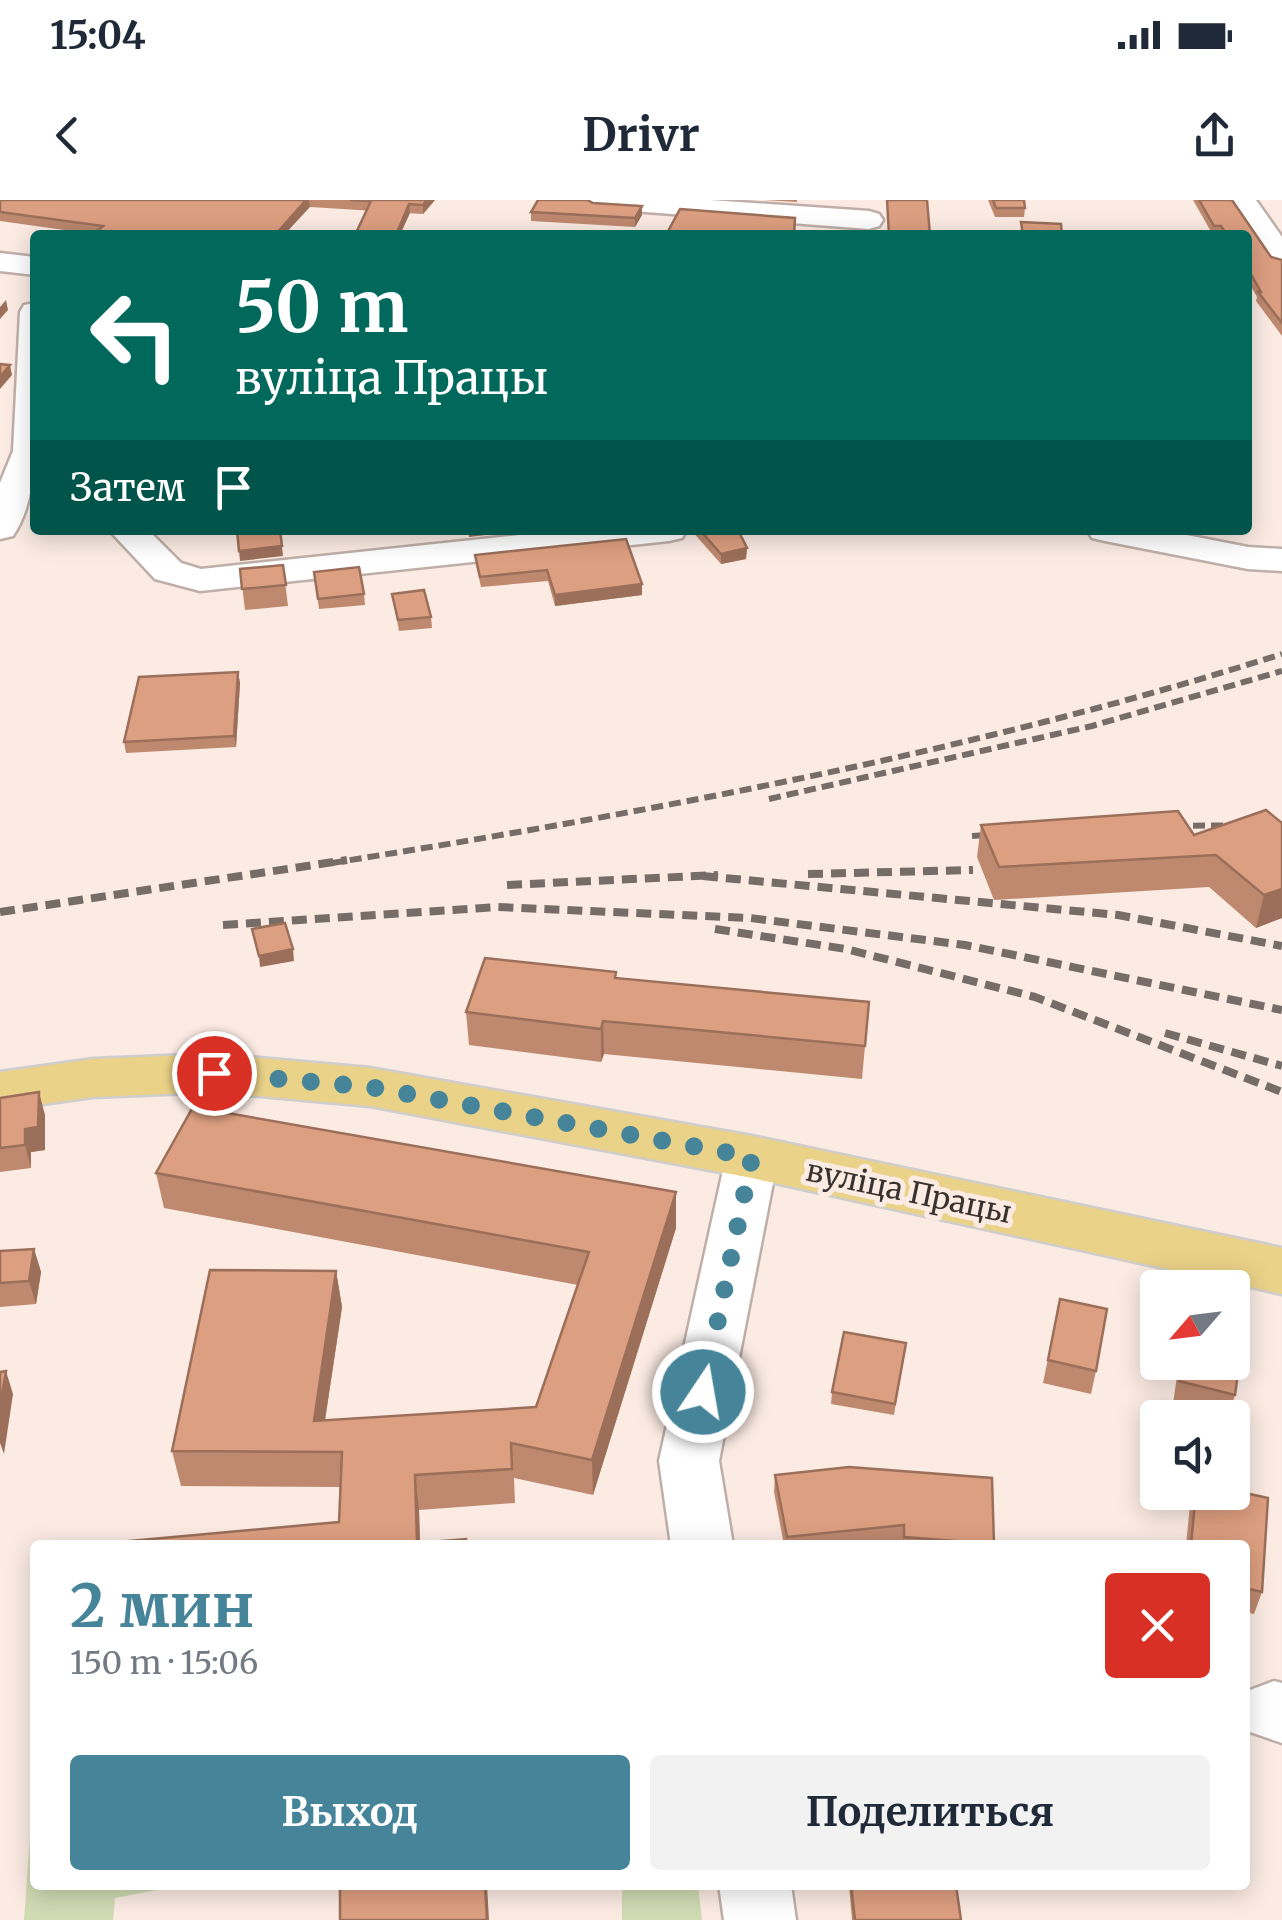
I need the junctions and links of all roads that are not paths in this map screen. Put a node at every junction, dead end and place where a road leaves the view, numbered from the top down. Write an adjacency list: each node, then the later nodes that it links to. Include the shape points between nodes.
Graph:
1 (592, 200): 3 (street)
2 (1242, 200): 5 (street)
3 (670, 202): 4 (street)
4 (868, 218)
5 (1282, 258)
6 (0, 262): 7 (street)
7 (30, 265)
8 (30, 451): 9 (street)
9 (2, 515)
10 (132, 535): 11 (street, via 168,570 200,580)
11 (622, 535)
12 (1131, 535): 13 (street)
13 (1282, 560)
14 (0, 1092): 15 (main road, вуліца Працы, via 93,1078 214,1073 370,1087)
15 (752, 1157): 16 (main road, вуліца Працы); 17 (street, via 689,1461)
16 (1282, 1272)
17 (701, 1540)
18 (755, 1890): 19 (street)
19 (760, 1920)

